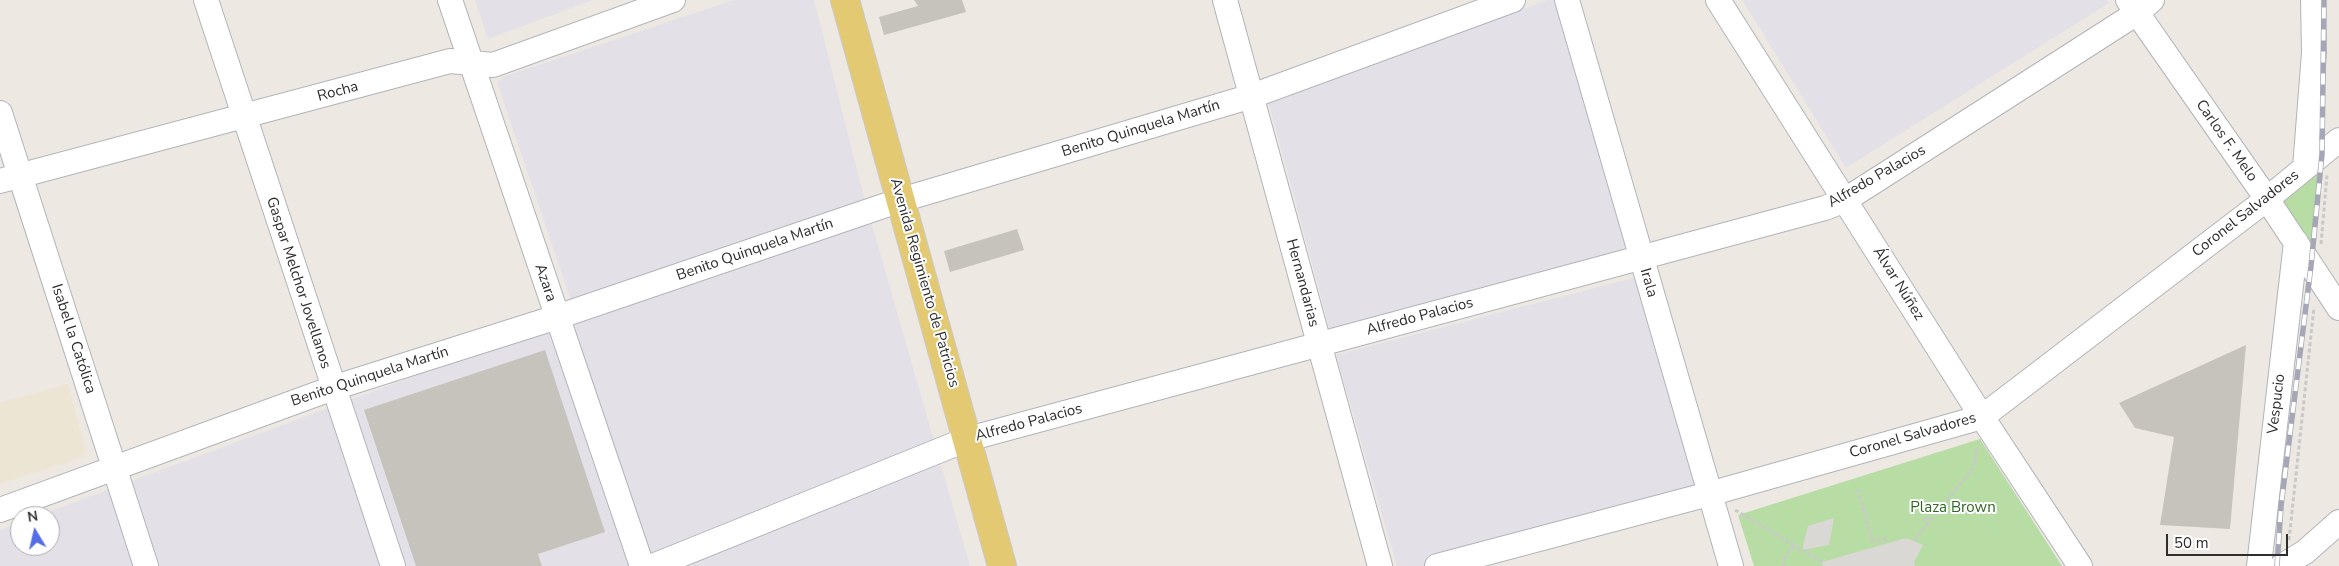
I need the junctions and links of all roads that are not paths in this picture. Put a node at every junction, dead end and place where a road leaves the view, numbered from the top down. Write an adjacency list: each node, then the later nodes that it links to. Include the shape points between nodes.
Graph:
1 (206, 0): 14 (street, Gaspar Melchor Jovellanos)
2 (450, 0): 11 (street, Azara)
3 (673, 0): 11 (street, Rocha, via 493,64)
4 (845, 0): 19 (main road, Avenida Regimiento de Patricios)
5 (1225, 0): 12 (street, Hernandarias)
6 (1513, 0): 12 (street, Benito Quinquela Martín)
7 (1567, 0): 22 (street, Irala)
8 (1718, 0): 20 (street, Álvar Núñez)
9 (2314, 0): 16 (street, via 2314,53)
10 (2139, 4): 18 (street, Carlos F. Melo); 20 (street, Alfredo Palacios)
11 (472, 64): 14 (street, Rocha, via 450,61); 24 (street, Azara)
12 (1252, 96): 19 (street, Benito Quinquela Martín); 25 (street, Hernandarias)
13 (0, 112): 17 (street, Isabel la Católica)
14 (244, 118): 17 (street, Rocha); 26 (street, Gaspar Melchor Jovellanos)
15 (2339, 140): 16 (street, Coronel Salvadores)
16 (2305, 168): 18 (street, Coronel Salvadores)
17 (10, 179): 29 (street, Isabel la Católica)
18 (2267, 199): 21 (street, Carlos F. Melo); 27 (street, Coronel Salvadores)
19 (901, 200): 24 (street, Benito Quinquela Martín); 28 (main road, Avenida Regimiento de Patricios)
20 (1845, 200): 22 (street, Alfredo Palacios, via 1812,213); 27 (street, Álvar Núñez)
21 (2296, 242): 23 (street, Carlos F. Melo); 42 (street, Vespucio)
22 (1641, 260): 25 (street, Alfredo Palacios); 30 (street, Irala)
23 (2339, 308)
24 (557, 317): 26 (street, Benito Quinquela Martín); 35 (street, Azara)
25 (1318, 344): 28 (street, Alfredo Palacios); 38 (street, Hernandarias)
26 (333, 388): 29 (street, Benito Quinquela Martín); 34 (street, Gaspar Melchor Jovellanos)
27 (1982, 417): 30 (street, Coronel Salvadores); 41 (street, Álvar Núñez)
28 (968, 439): 36 (street, Alfredo Palacios); 37 (main road, Avenida Regimiento de Patricios)
29 (115, 468): 31 (street, Benito Quinquela Martín); 33 (street, Isabel la Católica)
30 (1709, 494): 39 (street, Coronel Salvadores); 40 (street, Irala)
31 (0, 510)
32 (2339, 522): 43 (street, via 2305,552)
33 (146, 566)
34 (393, 566)
35 (642, 566)
36 (653, 566)
37 (1002, 566)
38 (1380, 566)
39 (1437, 566)
40 (1731, 566)
41 (2080, 566)
42 (2259, 566)
43 (2282, 566)

